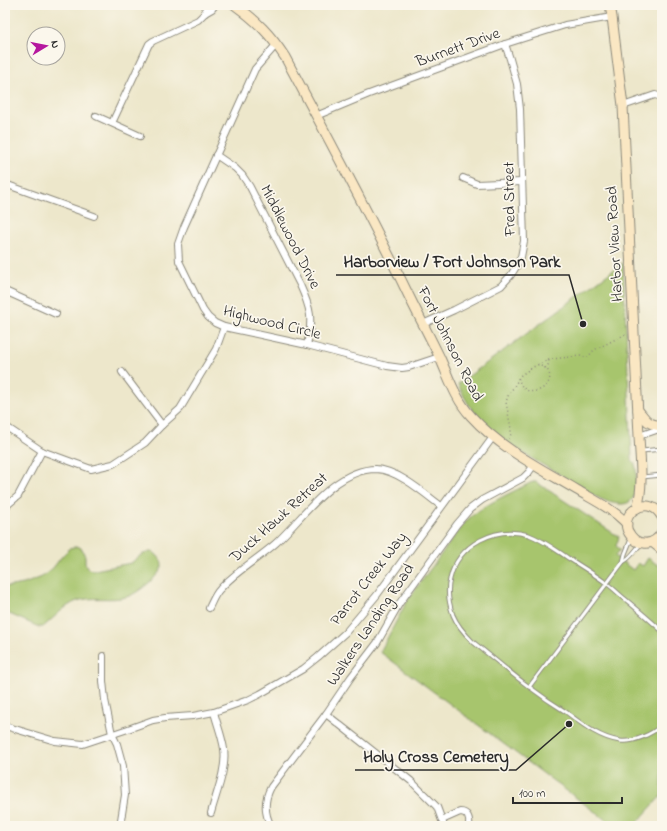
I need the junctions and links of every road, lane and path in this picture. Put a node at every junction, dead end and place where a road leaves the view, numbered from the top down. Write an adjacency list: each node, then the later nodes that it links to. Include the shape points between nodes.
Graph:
1 (206, 5): 5 (street)
2 (215, 5): 5 (street)
3 (235, 5): 7 (main road, Fort Johnson Road, via 258,22)
4 (610, 5): 6 (main road, Harbor View Road)
5 (205, 13): 13 (street, via 198,20 149,44)
6 (612, 17): 8 (street, Burnett Drive, via 565,25); 10 (main road, Harbor View Road)
7 (276, 44): 12 (main road, Fort Johnson Road); 15 (street, Highwood Circle, via 255,69)
8 (505, 44): 12 (street, Burnett Drive, via 368,94); 17 (street, Fred Street, via 517,84)
9 (662, 97): 10 (street, via 655,95)
10 (623, 106): 24 (main road, Harbor View Road)
11 (96, 116): 13 (street)
12 (316, 116): 22 (main road, Fort Johnson Road)
13 (112, 123): 14 (street)
14 (140, 136)
15 (216, 155): 23 (street, Highwood Circle, via 184,227 177,252 203,310 208,317); 25 (street, Middlewood Drive, via 235,168 246,181 300,285 310,308 311,321)
16 (463, 178): 17 (street, via 477,184)
17 (522, 182): 22 (street, Fred Street, via 524,241 521,257 511,275 501,286)
18 (5, 184): 19 (street)
19 (94, 216)
20 (5, 291): 21 (street)
21 (56, 314)
22 (423, 324): 26 (main road, Fort Johnson Road)
23 (224, 327): 25 (street, Highwood Circle); 33 (street, via 216,349 180,410)
24 (634, 332): 27 (path, via 594,350 587,358 580,356); 32 (main road, Harbor View Road)
25 (307, 345): 26 (street, Highwood Circle, via 394,367 409,367)
26 (439, 358): 37 (main road, Fort Johnson Road, via 464,407)
27 (549, 359): 28 (path); 29 (path)
28 (538, 364): 29 (path); 31 (path)
29 (545, 368): 31 (path, via 550,380 536,392 522,387)
30 (122, 372): 33 (street)
31 (518, 378): 38 (path, via 506,402 511,434)
32 (638, 410): 35 (main road, via 647,421); 36 (main road, Harbor View Road)
33 (162, 425): 40 (street, via 145,443 112,464 91,469)
34 (5, 426): 40 (street)
35 (662, 427): 36 (street)
36 (640, 436): 41 (main road, Harbor View Road)
37 (493, 437): 38 (main road, Fort Johnson Road); 46 (street, Parrot Creek Way)
38 (504, 446): 42 (main road, Fort Johnson Road)
39 (662, 449): 41 (lane)
40 (42, 451): 45 (street, via 18,496)
41 (640, 451): 44 (main road, Harbor View Road)
42 (534, 464): 47 (main road, Fort Johnson Road); 62 (street, Walkers Landing Road, via 523,478 482,500 457,524 399,604 377,643)
43 (662, 475): 44 (lane)
44 (641, 480): 48 (main road, Harbor View Road, via 639,501); 49 (main road, Harbor View Road, via 645,498)
45 (5, 506)
46 (441, 506): 57 (street, Duck Hawk Retreat, via 398,475 378,469 352,475 324,493 277,542 236,574 219,590); 61 (street, Parrot Creek Way, via 377,595 346,632 318,658 260,694)
47 (604, 506): 48 (main road, Fort Johnson Road, via 627,511); 50 (main road, Fort Johnson Road)
48 (635, 509): 49 (main road, Fort Johnson Road, via 648,506); 50 (main road, Harbor View Road)
49 (659, 511)
50 (626, 524): 52 (main road)
51 (662, 534): 53 (main road)
52 (632, 537): 53 (main road); 55 (lane)
53 (647, 543): 54 (main road); 55 (lane, via 636,549 630,558)
54 (662, 550)
55 (623, 562): 56 (lane)
56 (607, 583): 58 (lane); 60 (lane); 60 (lane, via 538,539 518,533 495,534 476,542 464,552 450,580 450,603 454,616 473,642)
57 (209, 608)
58 (662, 630)
59 (103, 656): 65 (street, via 105,700)
60 (529, 687): 63 (lane, via 600,735 610,739 632,740)
61 (214, 712): 65 (street, Parrot Creek Way, via 152,720); 66 (street, via 224,758)
62 (326, 714): 67 (street, via 411,781 437,807); 69 (street, Walkers Landing Road, via 271,787 265,807)
63 (662, 725)
64 (5, 726): 65 (street, Parrot Creek Way, via 55,741 83,744)
65 (112, 734): 68 (street, via 123,766 124,796)
66 (211, 813)
67 (443, 823): 70 (street, via 463,812 469,817)
68 (120, 826)
69 (271, 826)
70 (469, 826)

